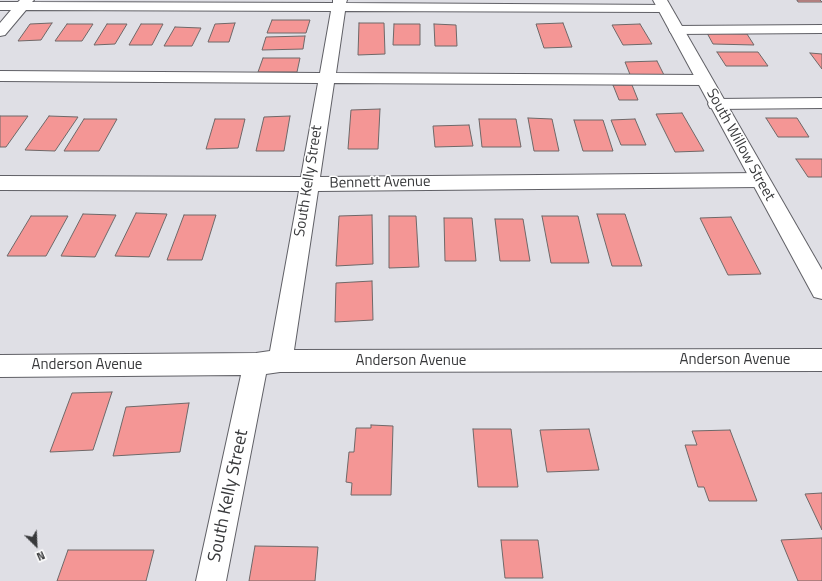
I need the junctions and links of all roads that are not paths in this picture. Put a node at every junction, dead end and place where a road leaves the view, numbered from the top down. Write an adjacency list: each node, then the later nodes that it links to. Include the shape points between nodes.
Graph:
1 (25, 3): 2 (street); 4 (street); 7 (street)
2 (339, 4): 3 (street); 9 (street, South Kelly Street)
3 (662, 4): 6 (street, South Willow Street)
4 (0, 6)
5 (822, 29): 6 (street)
6 (676, 30): 10 (street, South Willow Street)
7 (0, 32)
8 (0, 76): 9 (street)
9 (326, 78): 10 (street); 15 (street, South Kelly Street)
10 (703, 80): 12 (street, South Willow Street)
11 (822, 103): 12 (street)
12 (716, 104): 13 (street, South Willow Street)
13 (760, 180): 15 (street, Bennett Avenue); 16 (street, South Willow Street)
14 (0, 183): 15 (street, Bennett Avenue)
15 (308, 184): 18 (street, South Kelly Street)
16 (822, 290)
17 (822, 360): 18 (street, Anderson Avenue)
18 (268, 363): 19 (street, Anderson Avenue); 20 (street, South Kelly Street)
19 (0, 366)
20 (211, 581)

